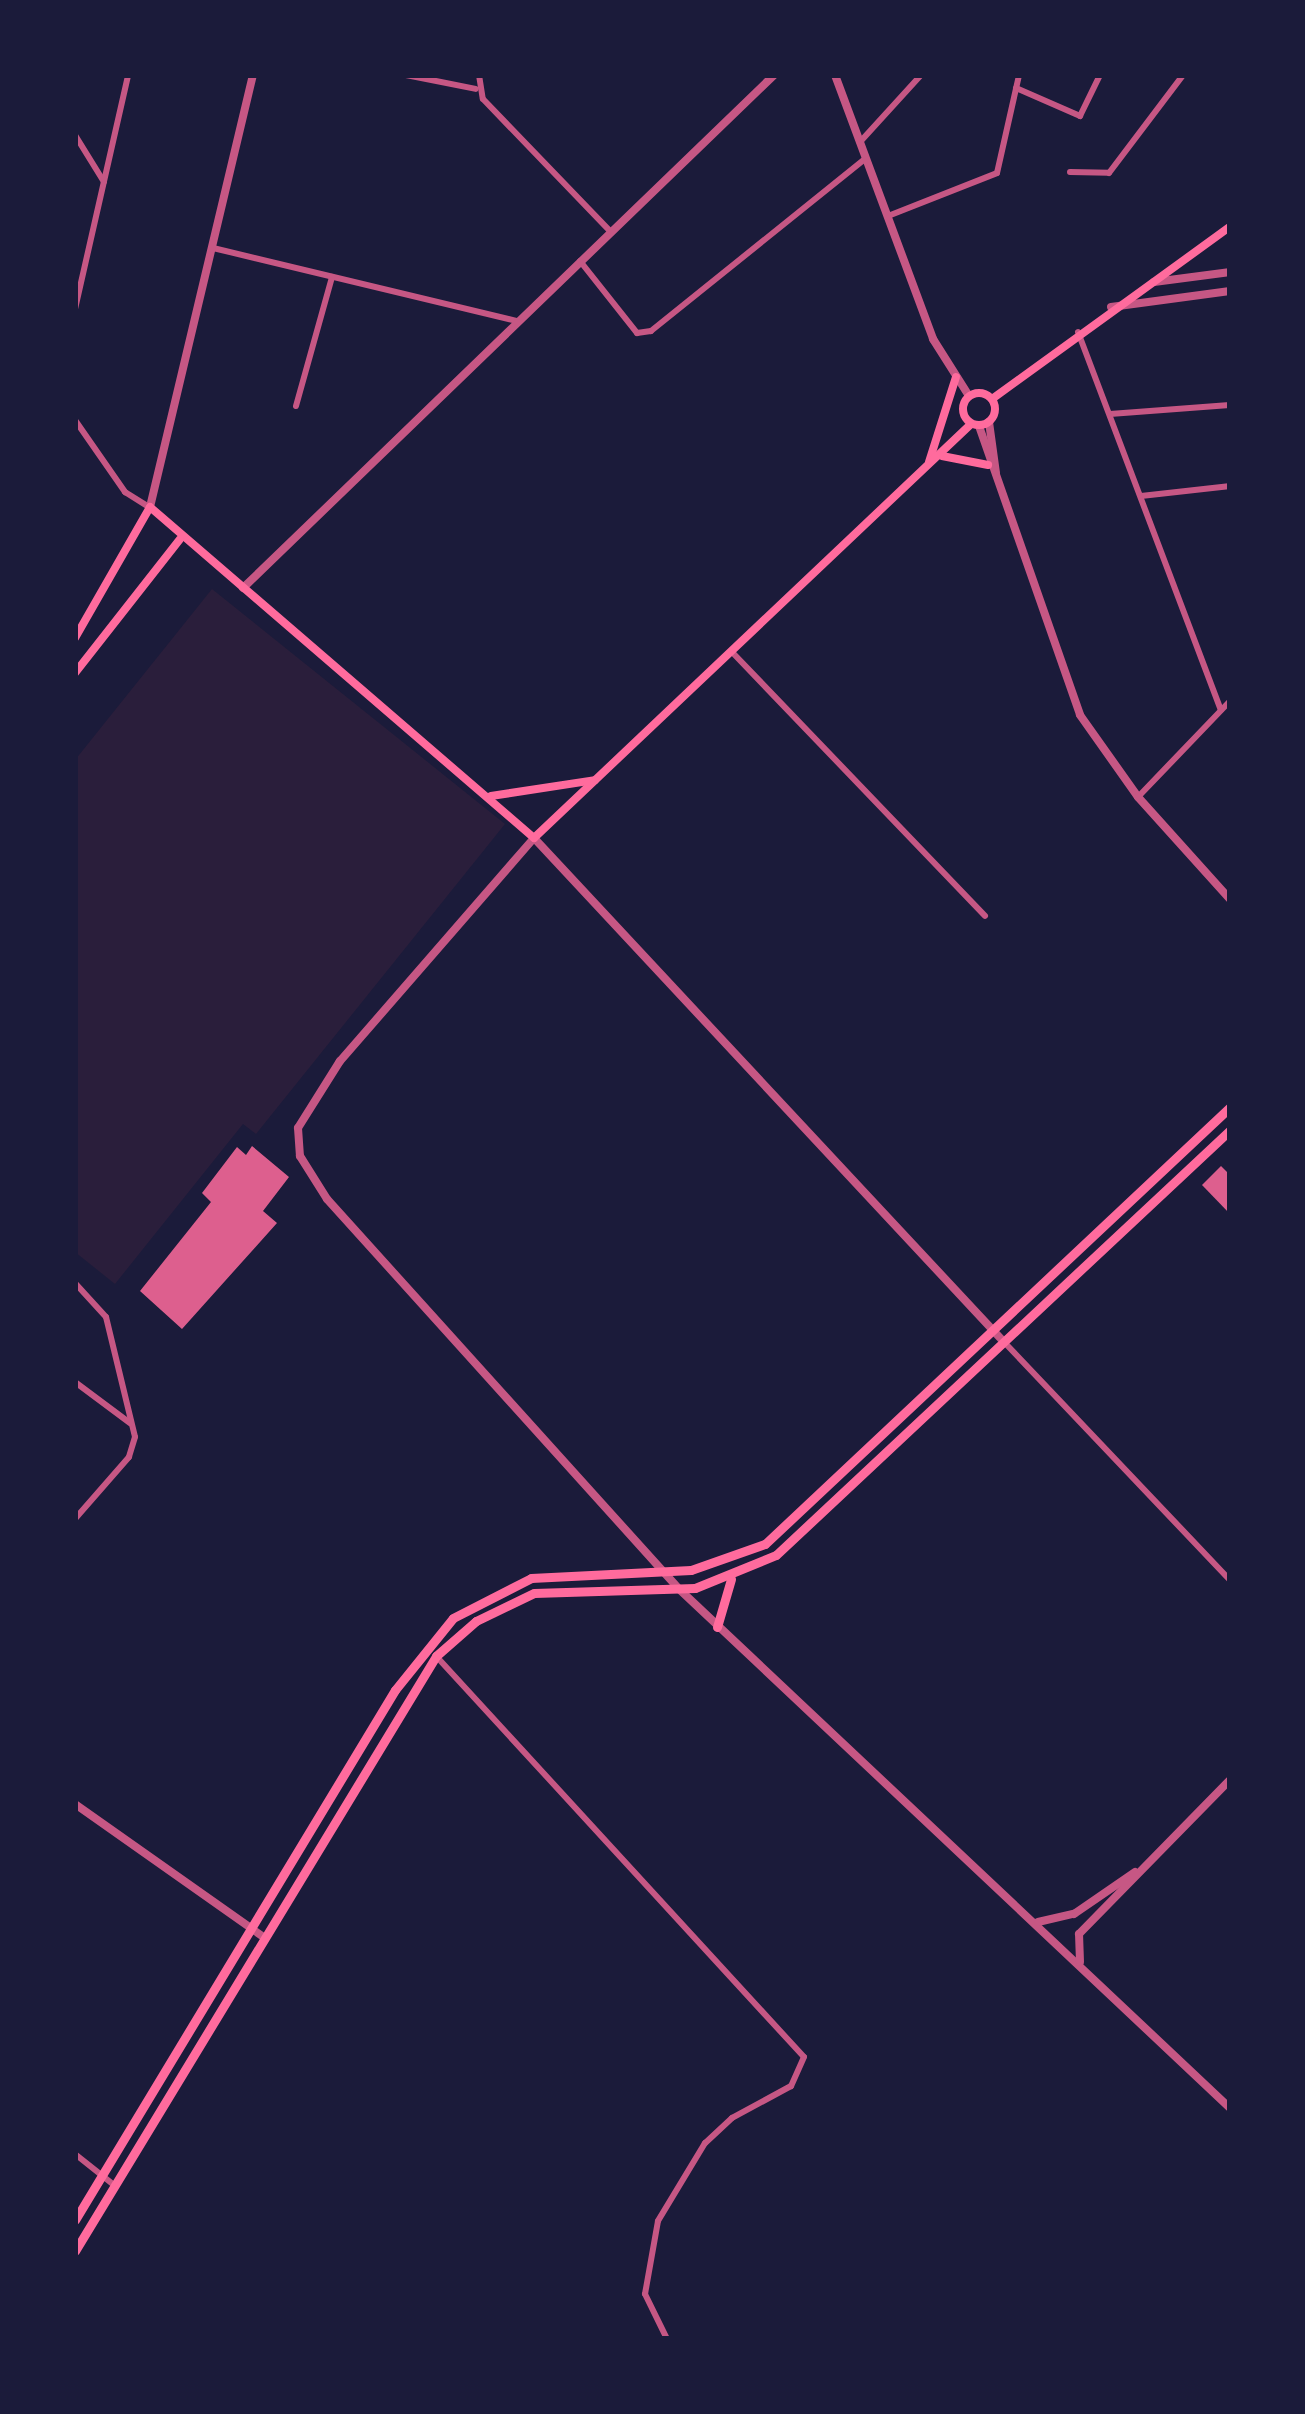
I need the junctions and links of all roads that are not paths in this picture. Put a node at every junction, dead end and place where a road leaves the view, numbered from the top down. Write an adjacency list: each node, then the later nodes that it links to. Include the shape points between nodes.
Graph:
1 (128, 75): 17 (street)
2 (253, 75): 21 (street)
3 (406, 75): 12 (street)
4 (479, 75): 12 (street)
5 (775, 75): 20 (street)
6 (835, 75): 14 (street)
7 (921, 75): 14 (street)
8 (1019, 75): 11 (street)
9 (1100, 75): 11 (street, via 1080,116)
10 (1183, 75): 16 (street, via 1109,173)
11 (1016, 88): 18 (street, via 998,173)
12 (476, 89): 20 (street)
13 (75, 135): 17 (street)
14 (860, 142): 15 (street)
15 (865, 159): 18 (street); 23 (street, via 651,331 632,328)
16 (1070, 172)
17 (104, 182): 24 (street)
18 (888, 216): 33 (street, via 933,338)
19 (1230, 227): 27 (main road)
20 (611, 232): 23 (street)
21 (213, 248): 26 (street); 47 (street)
22 (75, 261): 24 (street)
23 (580, 261): 31 (street)
24 (83, 272): 30 (street)
25 (1230, 272): 27 (street)
26 (332, 277): 31 (street); 37 (street)
27 (1146, 284): 29 (main road)
28 (1230, 291): 29 (street)
29 (1111, 307): 32 (main road)
30 (75, 309)
31 (516, 321): 49 (street)
32 (1078, 332): 35 (main road); 38 (street)
33 (956, 376): 34 (street); 43 (main road)
34 (969, 396): 35 (main road); 40 (main road, via 963,410)
35 (992, 399): 40 (main road)
36 (1230, 405): 38 (street)
37 (296, 406)
38 (1110, 413): 46 (street)
39 (75, 420): 47 (street, via 125,492)
40 (980, 424): 41 (main road); 42 (street); 44 (street)
41 (940, 456): 42 (main road); 43 (main road)
42 (988, 466): 44 (street)
43 (926, 470): 51 (main road)
44 (996, 475): 57 (street, via 1080,715)
45 (1230, 486): 46 (street)
46 (1142, 496): 54 (street)
47 (150, 507): 48 (main road); 50 (main road)
48 (180, 539): 49 (main road); 52 (main road)
49 (243, 588): 56 (main road)
50 (75, 638)
51 (731, 651): 55 (main road); 60 (street)
52 (75, 673)
53 (1230, 701): 54 (street)
54 (1221, 710): 57 (street)
55 (596, 780): 56 (main road); 58 (main road)
56 (490, 796): 58 (main road)
57 (1138, 797): 59 (street)
58 (534, 838): 64 (street); 70 (street, via 340,1061 308,1105 297,1141 327,1199)
59 (1230, 899)
60 (985, 916)
61 (1230, 1107): 64 (main road)
62 (1230, 1130): 65 (main road)
63 (75, 1283): 67 (street, via 106,1317)
64 (994, 1331): 65 (street); 70 (main road, via 765,1544 722,1564)
65 (1003, 1341): 71 (main road, via 799,1536); 72 (street)
66 (75, 1382): 67 (street)
67 (132, 1425): 68 (street, via 130,1456)
68 (79, 1508): 69 (street)
69 (75, 1519)
70 (664, 1571): 73 (street); 80 (main road, via 531,1578 453,1618 412,1664)
71 (731, 1579): 73 (main road); 74 (main road)
72 (1230, 1580)
73 (679, 1588): 74 (street); 75 (main road, via 534,1593 476,1621)
74 (717, 1627): 79 (street)
75 (436, 1656): 81 (main road); 89 (street, via 804,2057 791,2086 705,2143 658,2222 645,2294)
76 (1230, 1780): 78 (street)
77 (75, 1804): 80 (street)
78 (1141, 1868): 79 (street, via 1074,1914); 82 (street, via 1079,1934)
79 (1037, 1922): 82 (street)
80 (250, 1928): 81 (street); 85 (main road)
81 (261, 1935): 86 (main road)
82 (1081, 1966): 83 (street)
83 (1230, 2108)
84 (75, 2154): 85 (street)
85 (102, 2176): 86 (street); 87 (main road)
86 (115, 2186): 88 (main road)
87 (75, 2220)
88 (75, 2251)
89 (667, 2339)

